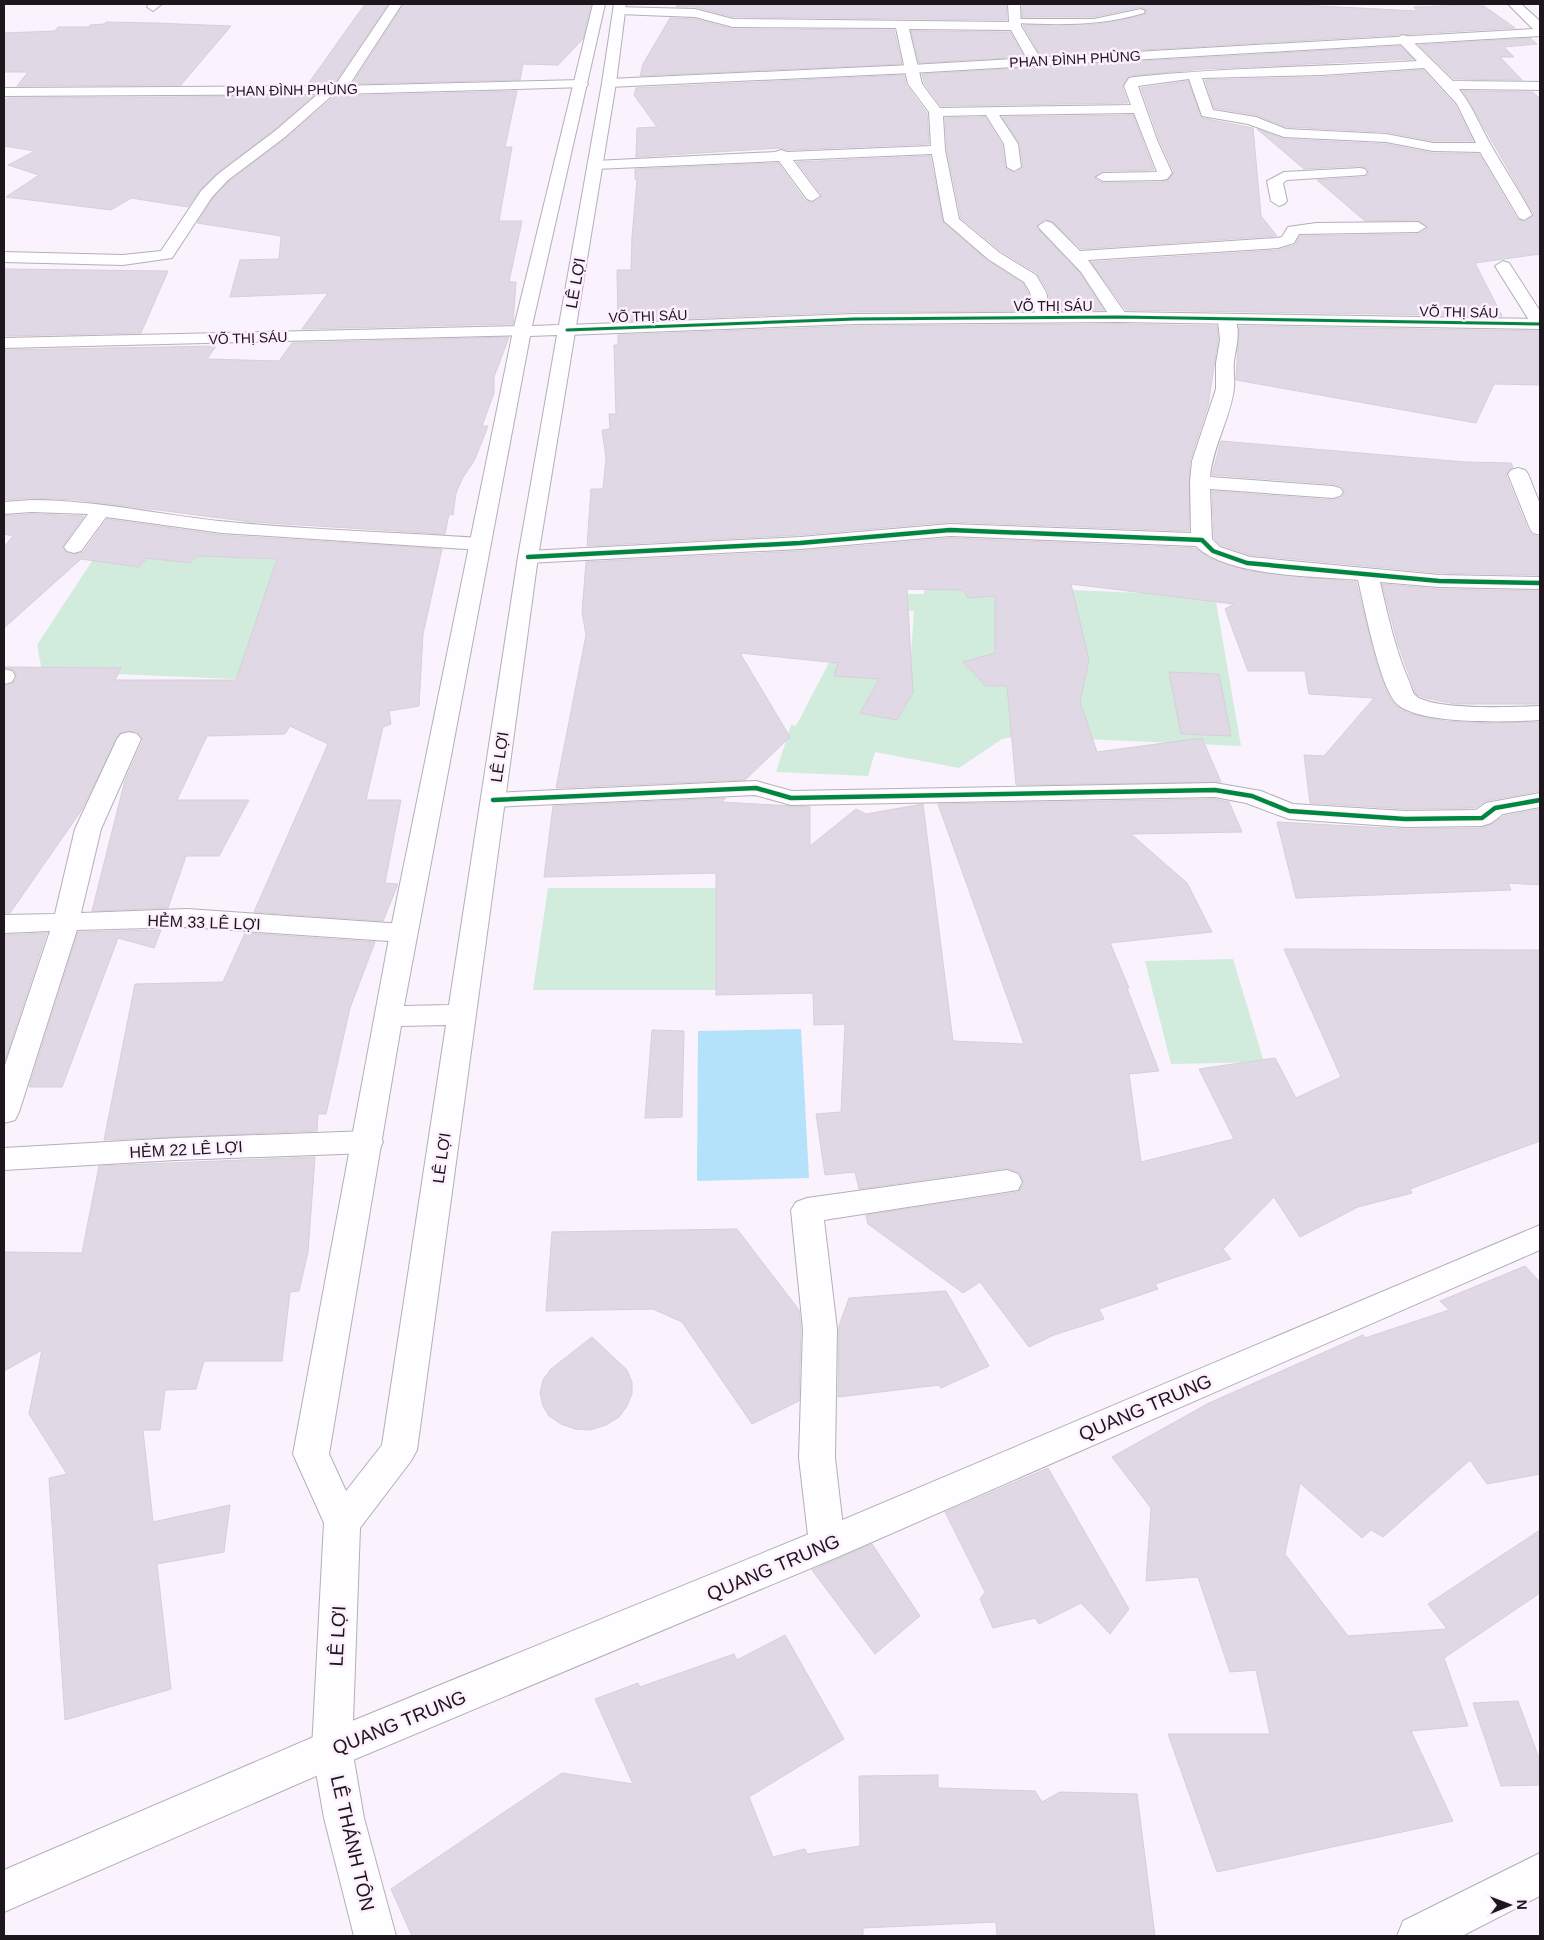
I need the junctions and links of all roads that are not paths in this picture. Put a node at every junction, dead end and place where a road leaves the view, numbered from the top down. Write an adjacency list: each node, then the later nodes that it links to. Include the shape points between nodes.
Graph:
1 (396, 4): 18 (street)
2 (1014, 4): 6 (street)
3 (1514, 4): 8 (street)
4 (613, 6): 7 (street, via 695,13 733,23); 15 (street, LÊ LỢI)
5 (1141, 12): 6 (lane, via 1086,22)
6 (1015, 24): 7 (street); 11 (street)
7 (902, 26): 13 (street)
8 (1540, 28)
9 (1540, 32): 10 (street, PHAN ĐÌNH PHÙNG)
10 (1402, 39): 11 (street, PHAN ĐÌNH PHÙNG); 12 (street)
11 (1035, 61): 13 (street, PHAN ĐÌNH PHÙNG)
12 (1427, 64): 14 (street); 16 (street)
13 (911, 69): 15 (street, PHAN ĐÌNH PHÙNG); 22 (street, via 914,84)
14 (1198, 75): 20 (street, via 1134,80 1131,86); 23 (street, via 1195,77 1207,113 1251,120 1284,133)
15 (595, 84): 18 (street, PHAN ĐÌNH PHÙNG); 27 (street, LÊ LỢI); 45 (street, LÊ LỢI)
16 (1449, 85): 17 (street); 24 (street, via 1463,103)
17 (1540, 86)
18 (335, 90): 19 (street, PHAN ĐÌNH PHÙNG); 38 (street, via 223,177 206,194 166,254 123,260)
19 (4, 92)
20 (1139, 109): 21 (street); 30 (street, via 1166,173)
21 (989, 110): 22 (street); 28 (street, via 1011,144)
22 (936, 112): 25 (street)
23 (1333, 136): 24 (street, via 1386,138 1433,147); 29 (street, via 1344,155)
24 (1485, 148): 34 (street)
25 (938, 150): 26 (street); 41 (street, via 952,221 994,256 1030,279 1038,292)
26 (781, 154): 27 (street, via 668,164); 32 (street)
27 (595, 165): 44 (street, LÊ LỢI)
28 (1014, 167)
29 (1360, 172): 31 (street); 33 (street, via 1277,178)
30 (1103, 177)
31 (1374, 184)
32 (812, 196)
33 (1279, 202)
34 (1524, 215)
35 (1046, 226): 37 (street)
36 (1418, 227): 37 (street, via 1316,228 1294,230 1288,240 1278,243)
37 (1078, 256): 40 (street)
38 (4, 258)
39 (1503, 266): 43 (street)
40 (1119, 317): 41 (street, VÕ THỊ SÁU); 42 (street, VÕ THỊ SÁU)
41 (1043, 318): 44 (street, VÕ THỊ SÁU, via 855,319)
42 (1226, 320): 43 (street, VÕ THỊ SÁU); 48 (street, via 1229,340 1225,389 1202,461)
43 (1540, 324)
44 (567, 330): 45 (street, VÕ THỊ SÁU); 56 (street, LÊ LỢI)
45 (522, 331): 46 (street, VÕ THỊ SÁU); 54 (street, LÊ LỢI)
46 (4, 343)
47 (1518, 474): 52 (street)
48 (1200, 482): 49 (street); 53 (street)
49 (1333, 492)
50 (4, 508): 51 (street, via 48,506)
51 (101, 510): 54 (street, via 221,527); 55 (street)
52 (1540, 529)
53 (1202, 540): 56 (street, via 950,530 800,543); 57 (street, via 1213,551 1247,564)
54 (480, 544): 65 (street, LÊ LỢI)
55 (74, 547)
56 (528, 557): 61 (street, LÊ LỢI)
57 (1368, 575): 58 (street, via 1505,584); 59 (street, via 1387,660 1406,699 1419,706 1443,711 1512,715)
58 (1540, 583)
59 (1540, 713)
60 (129, 739): 63 (street, via 88,829)
61 (492, 800): 62 (street, via 756,788 791,798 1215,790 1252,796 1289,811 1405,819 1482,818 1494,808); 66 (street, LÊ LỢI)
62 (1540, 800)
63 (66, 922): 64 (street, HẺM 33 LÊ LỢI); 65 (street, HẺM 33 LÊ LỢI, via 187,918); 68 (street)
64 (4, 924)
65 (403, 933): 67 (street, LÊ LỢI)
66 (462, 1015): 67 (street); 73 (street, LÊ LỢI, via 399,1450)
67 (389, 1016): 69 (street, LÊ LỢI)
68 (4, 1112)
69 (368, 1142): 70 (street, HẺM 22 LÊ LỢI); 73 (street, LÊ LỢI, via 311,1454)
70 (4, 1159)
71 (1007, 1182): 74 (street, via 807,1210 820,1329 817,1458)
72 (1540, 1237): 74 (street, QUANG TRUNG)
73 (342, 1523): 75 (street, LÊ LỢI)
74 (827, 1544): 75 (street, QUANG TRUNG)
75 (332, 1749): 77 (street, QUANG TRUNG); 78 (street, LÊ THÁNH TÔN, via 344,1818)
76 (1540, 1874): 79 (street)
77 (4, 1891)
78 (375, 1936)
79 (1418, 1936)

